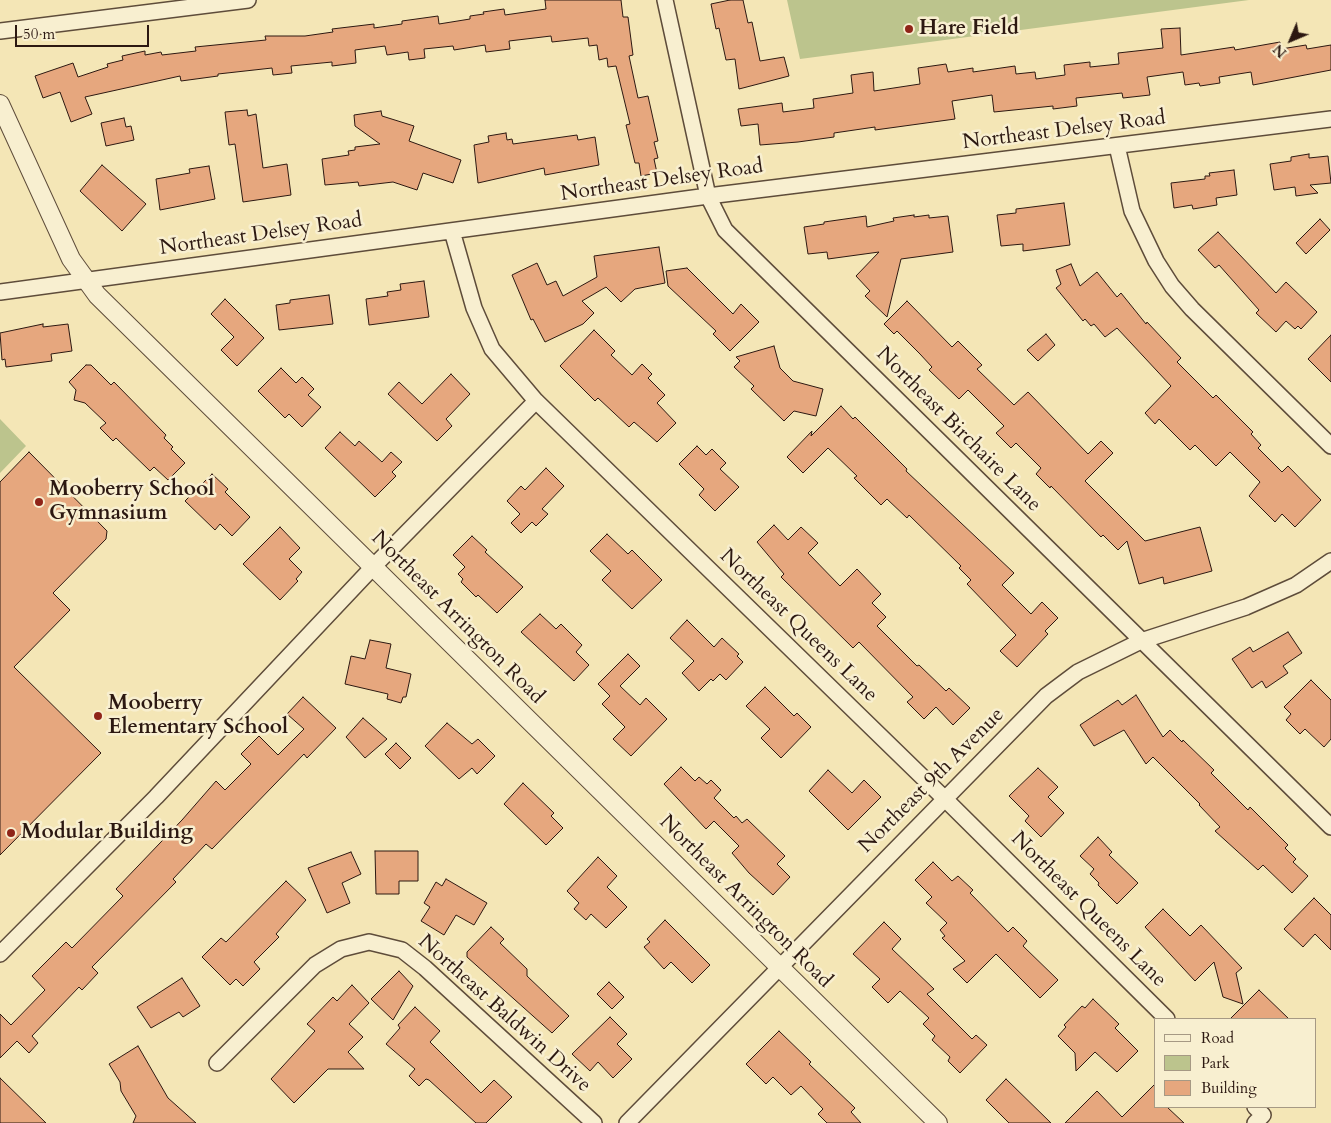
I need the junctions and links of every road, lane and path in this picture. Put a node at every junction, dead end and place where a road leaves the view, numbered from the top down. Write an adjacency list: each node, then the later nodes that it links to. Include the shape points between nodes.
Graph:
1 (248, 0): 3 (street)
2 (665, 0): 8 (street, Northeast Birchaire Lane)
3 (183, 4): 4 (street)
4 (0, 31)
5 (0, 104): 10 (street, Northeast Arrington Road, via 71,259)
6 (1331, 119): 7 (street, Northeast Delsey Road)
7 (1117, 146): 8 (street, Northeast Delsey Road); 13 (street, via 1132,211 1172,286)
8 (708, 196): 9 (street, Northeast Delsey Road); 16 (street, Northeast Birchaire Lane, via 725,230)
9 (452, 231): 10 (street, Northeast Delsey Road); 12 (street, Northeast Queens Lane, via 474,308 492,349)
10 (84, 280): 11 (street, Northeast Delsey Road); 15 (street, Northeast Arrington Road)
11 (0, 292)
12 (536, 401): 15 (street); 17 (street, Northeast Queens Lane)
13 (1331, 446)
14 (1331, 561): 16 (street, Northeast 9th Avenue, via 1296,584 1246,607)
15 (373, 567): 19 (street, via 156,797); 20 (street, Northeast Arrington Road)
16 (1141, 640): 17 (street, Northeast 9th Avenue, via 1078,672 1046,696); 18 (street, Northeast Birchaire Lane)
17 (945, 799): 20 (street, Northeast 9th Avenue); 21 (street, Northeast Queens Lane)
18 (1331, 827)
19 (0, 954)
20 (779, 966): 24 (street, Northeast 9th Avenue); 25 (street, Northeast Arrington Road)
21 (1166, 1018)
22 (217, 1063): 23 (street, Northeast Baldwin Drive, via 315,965 341,950 369,942 402,950 425,968)
23 (594, 1123)
24 (627, 1123)
25 (938, 1123)

